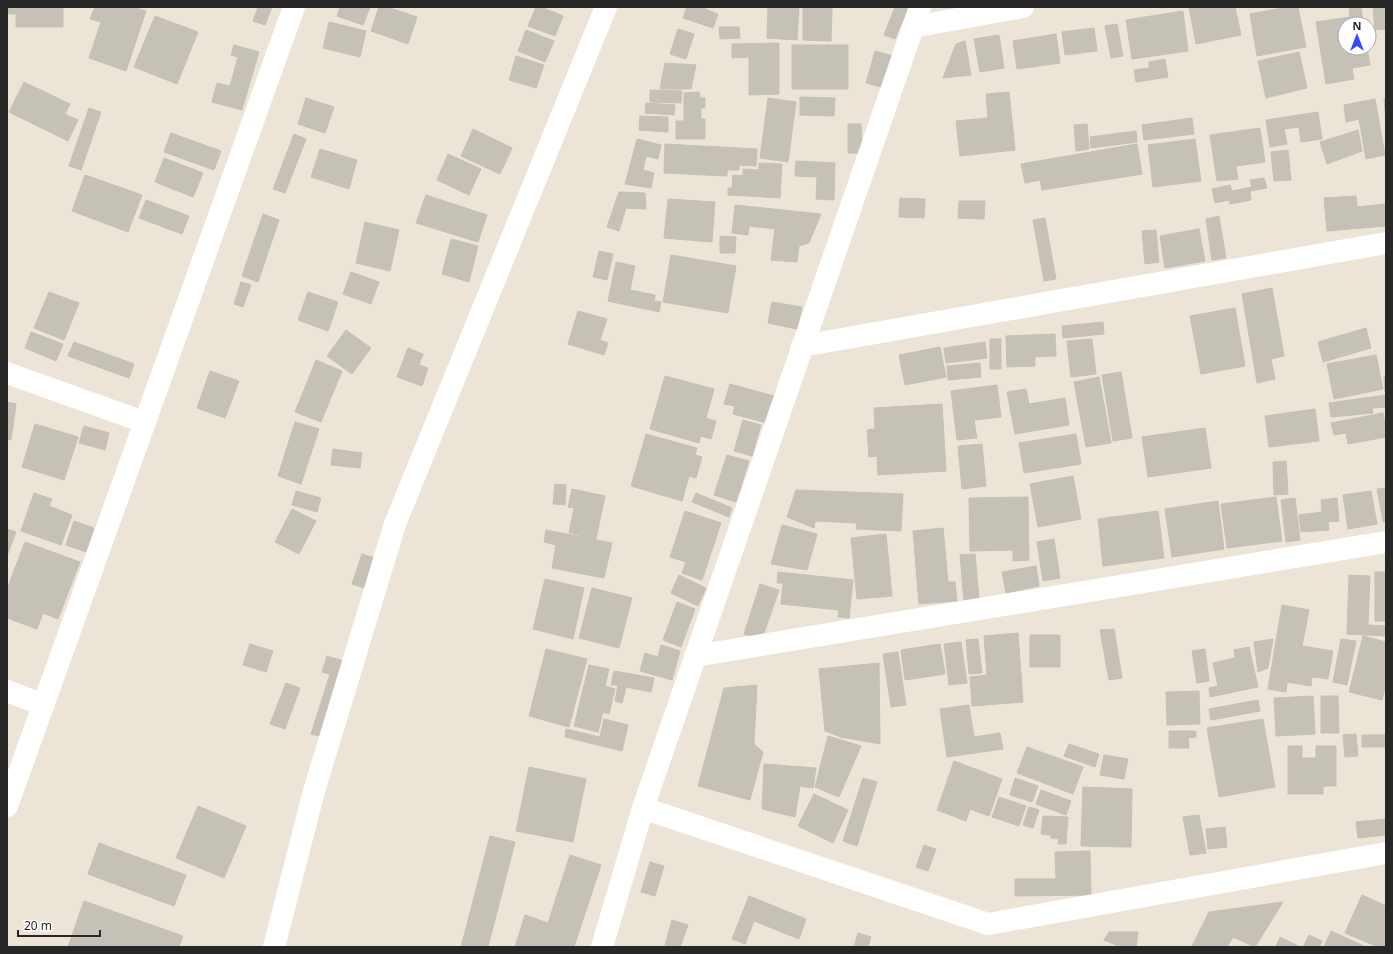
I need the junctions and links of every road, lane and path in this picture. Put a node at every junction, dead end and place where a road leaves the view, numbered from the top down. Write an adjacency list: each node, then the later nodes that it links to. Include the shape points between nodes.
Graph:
1 (294, 7): 8 (street)
2 (606, 7): 16 (street, via 395,524 314,791)
3 (1023, 7): 4 (street)
4 (916, 17): 6 (street)
5 (1386, 243): 6 (street)
6 (802, 346): 10 (street)
7 (7, 373): 8 (street)
8 (144, 422): 12 (street)
9 (1386, 542): 10 (street)
10 (695, 656): 14 (street)
11 (7, 691): 12 (street)
12 (43, 705): 13 (street)
13 (7, 806)
14 (643, 808): 15 (street, via 988,924); 17 (street)
15 (1386, 853)
16 (274, 947)
17 (602, 947)

